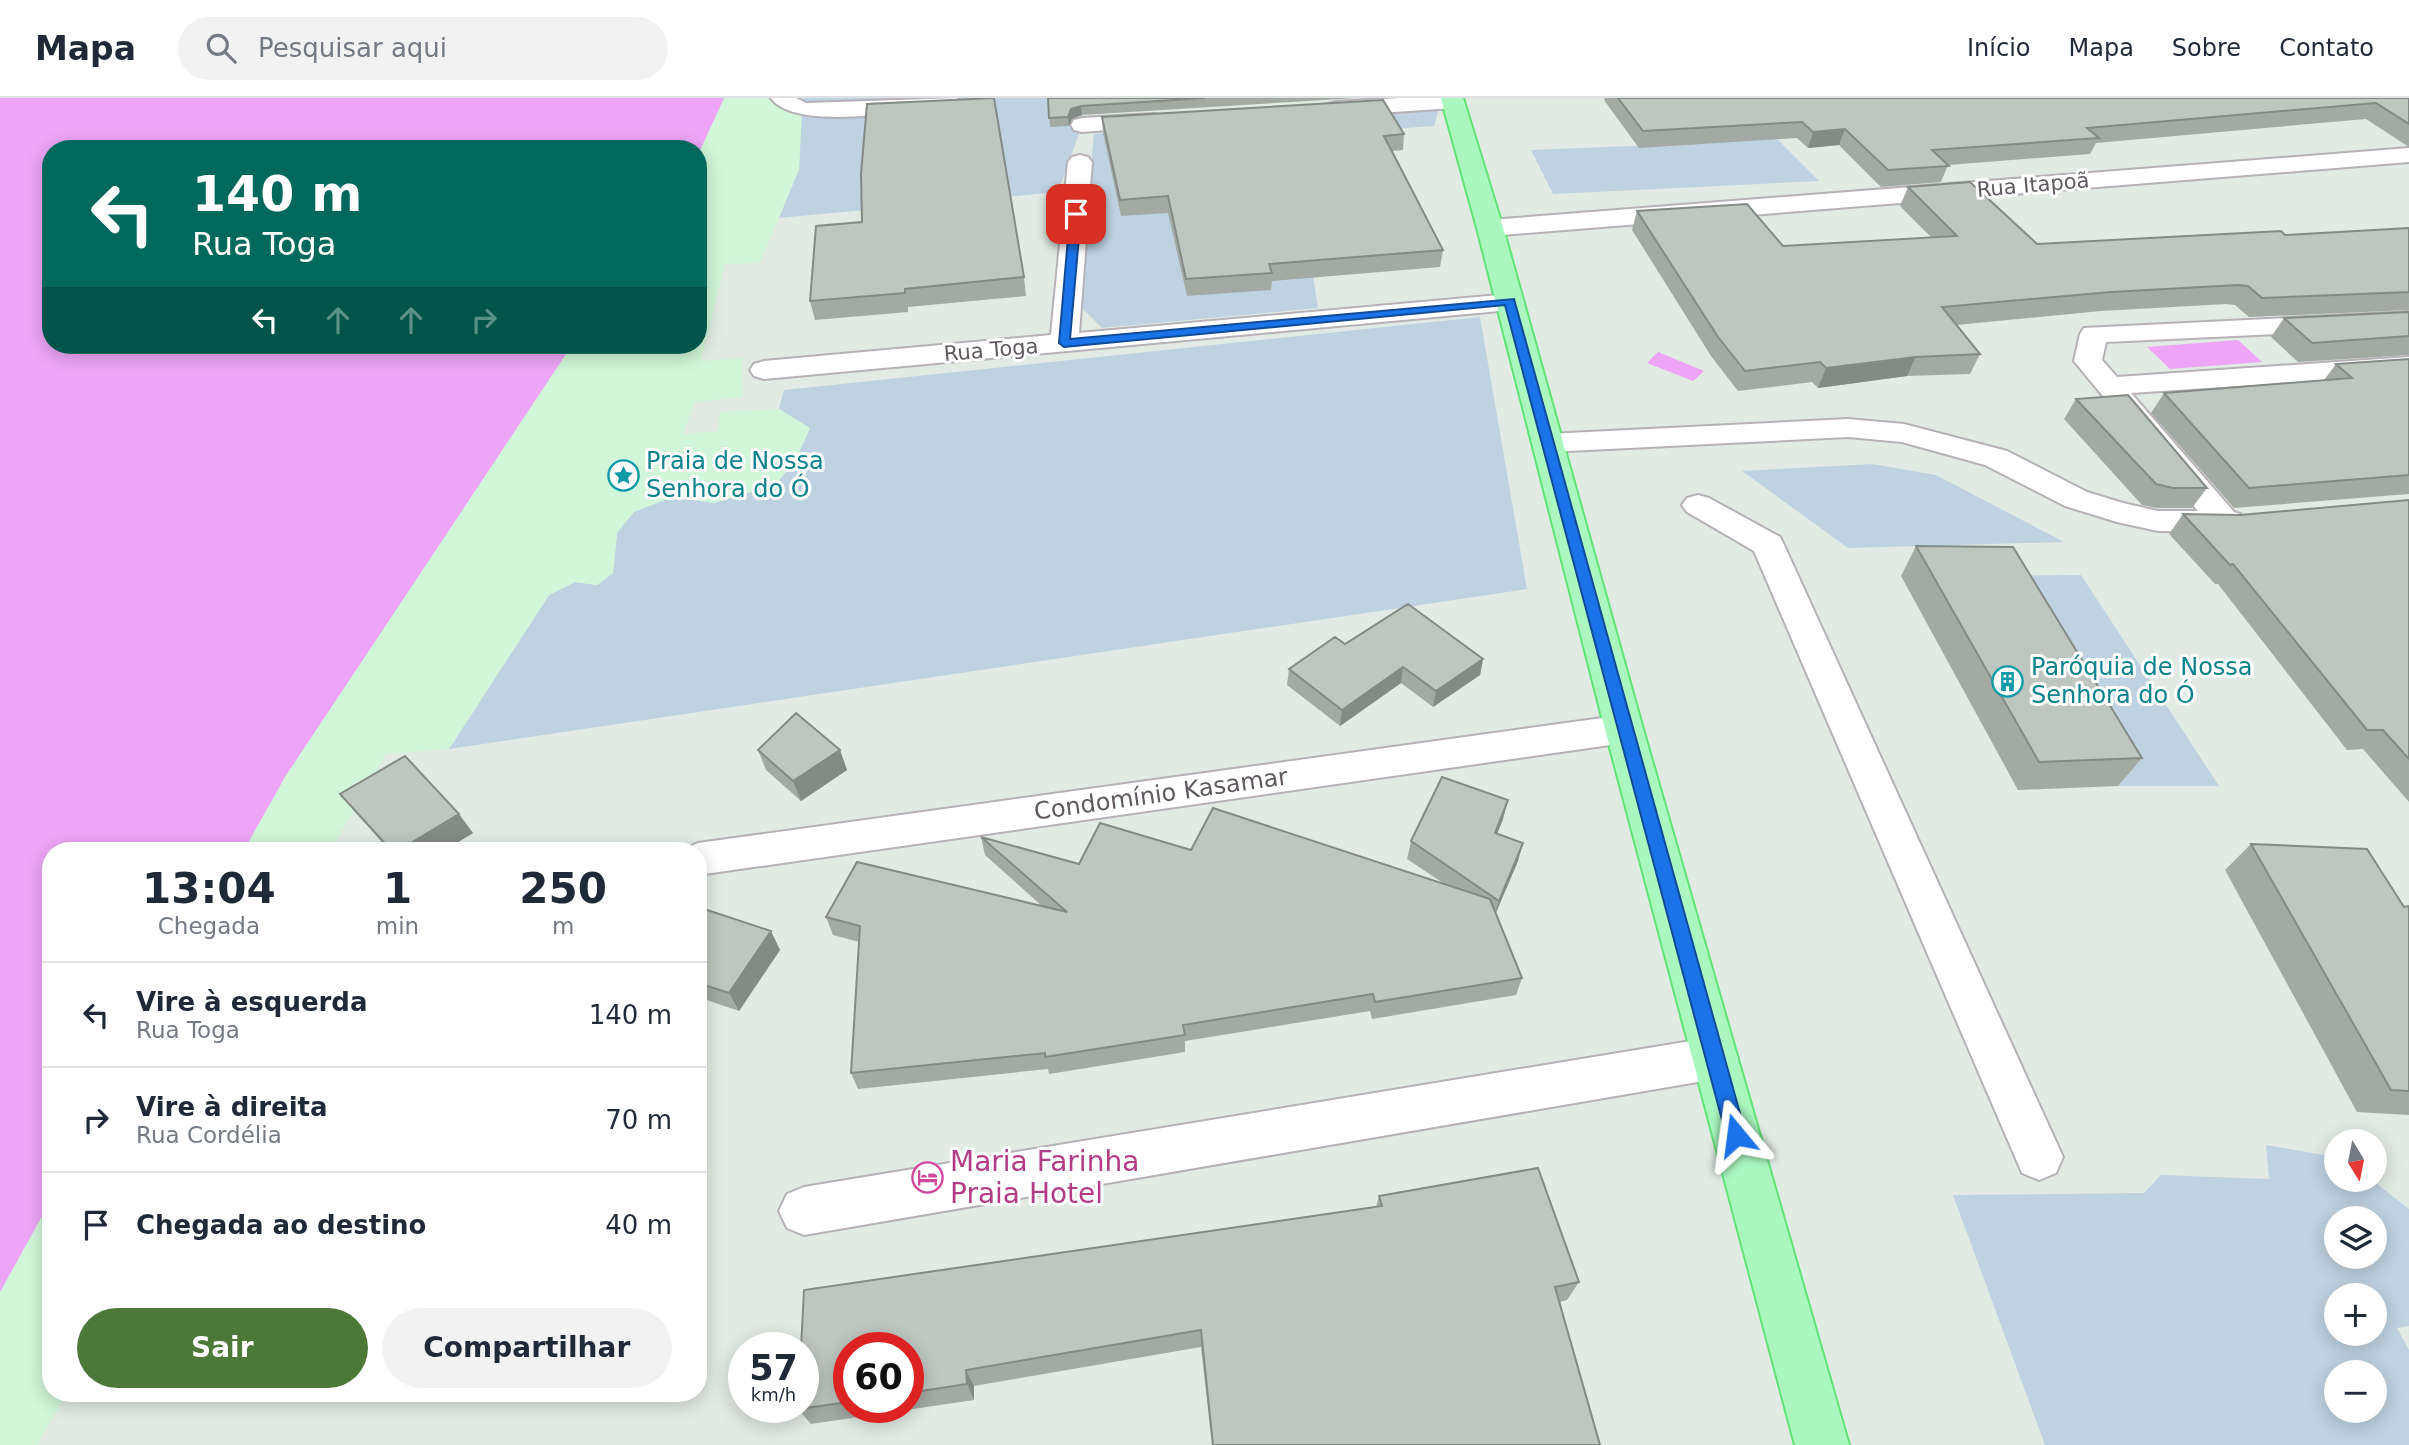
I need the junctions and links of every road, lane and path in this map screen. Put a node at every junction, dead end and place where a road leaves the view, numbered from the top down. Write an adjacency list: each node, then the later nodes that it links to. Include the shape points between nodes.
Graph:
1 (782, 98): 2 (street, via 806,110 890,107)
2 (947, 98)
3 (1443, 101): 4 (street); 9 (main road)
4 (1314, 111)
5 (1177, 119): 6 (street)
6 (1082, 125)
7 (2409, 155): 9 (street, Rua Itapoã)
8 (1080, 162): 12 (street)
9 (1490, 228): 10 (main road)
10 (1510, 302): 12 (street, Rua Toga); 16 (main road)
11 (2409, 320): 15 (street, via 2094,334 2088,361)
12 (1064, 343): 14 (street, Rua Toga)
13 (2409, 366): 15 (street)
14 (764, 370)
15 (2108, 386): 19 (street)
16 (1548, 443): 19 (street, via 1848,428 1904,433 1996,458 2076,499 2117,512 2158,521); 20 (main road)
17 (1698, 505): 23 (street, via 1768,545)
18 (2264, 519): 19 (street)
19 (2225, 522)
20 (1624, 729): 21 (street, Condomínio Kasamar); 22 (main road)
21 (707, 858)
22 (1715, 1058): 24 (street); 25 (main road)
23 (2039, 1157)
24 (804, 1211)
25 (1822, 1445)

